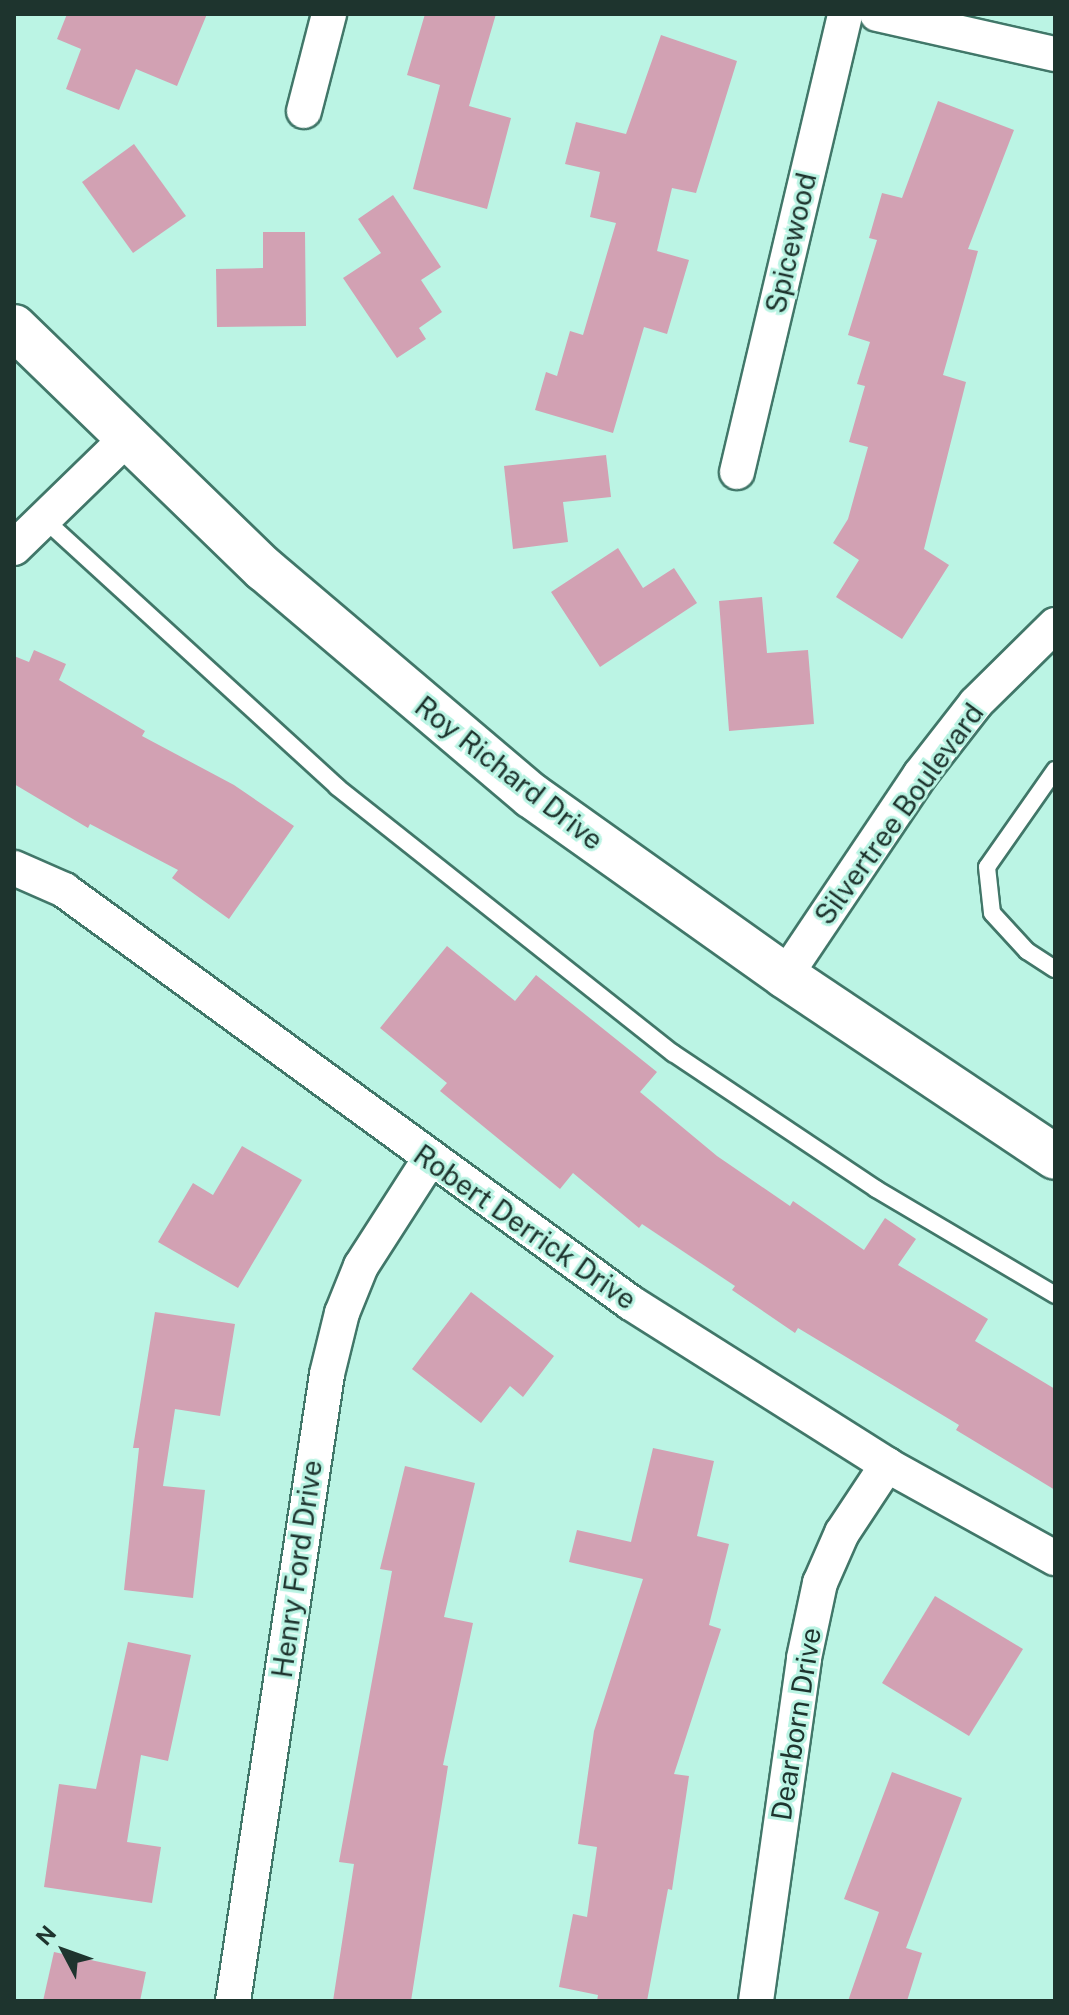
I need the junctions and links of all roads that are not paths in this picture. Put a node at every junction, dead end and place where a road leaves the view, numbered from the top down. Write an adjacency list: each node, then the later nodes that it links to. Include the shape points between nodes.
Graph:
1 (329, 14): 5 (street)
2 (845, 14): 8 (street, Spicewood)
3 (877, 14): 4 (street)
4 (1055, 54)
5 (304, 111)
6 (14, 327): 7 (main road, Roy Richard Drive)
7 (126, 439): 9 (street); 15 (main road, Roy Richard Drive, via 264,569 532,796)
8 (737, 472)
9 (44, 519): 10 (street); 18 (lane, via 337,787 673,1053 876,1189)
10 (14, 548)
11 (1055, 625): 15 (street, Silvertree Boulevard, via 976,703 920,775)
12 (1055, 770): 14 (lane, via 987,867 992,913 1027,951)
13 (14, 868): 17 (street, Robert Derrick Drive, via 64,890)
14 (1055, 969)
15 (785, 976): 16 (main road, Roy Richard Drive)
16 (1055, 1157)
17 (429, 1160): 19 (street, Robert Derrick Drive, via 644,1312); 21 (street, Henry Ford Drive, via 361,1266 331,1359)
18 (1055, 1295)
19 (887, 1465): 20 (street, Robert Derrick Drive); 22 (street, Dearborn Drive, via 842,1533 820,1583 804,1658)
20 (1055, 1558)
21 (233, 2001)
22 (756, 2001)

